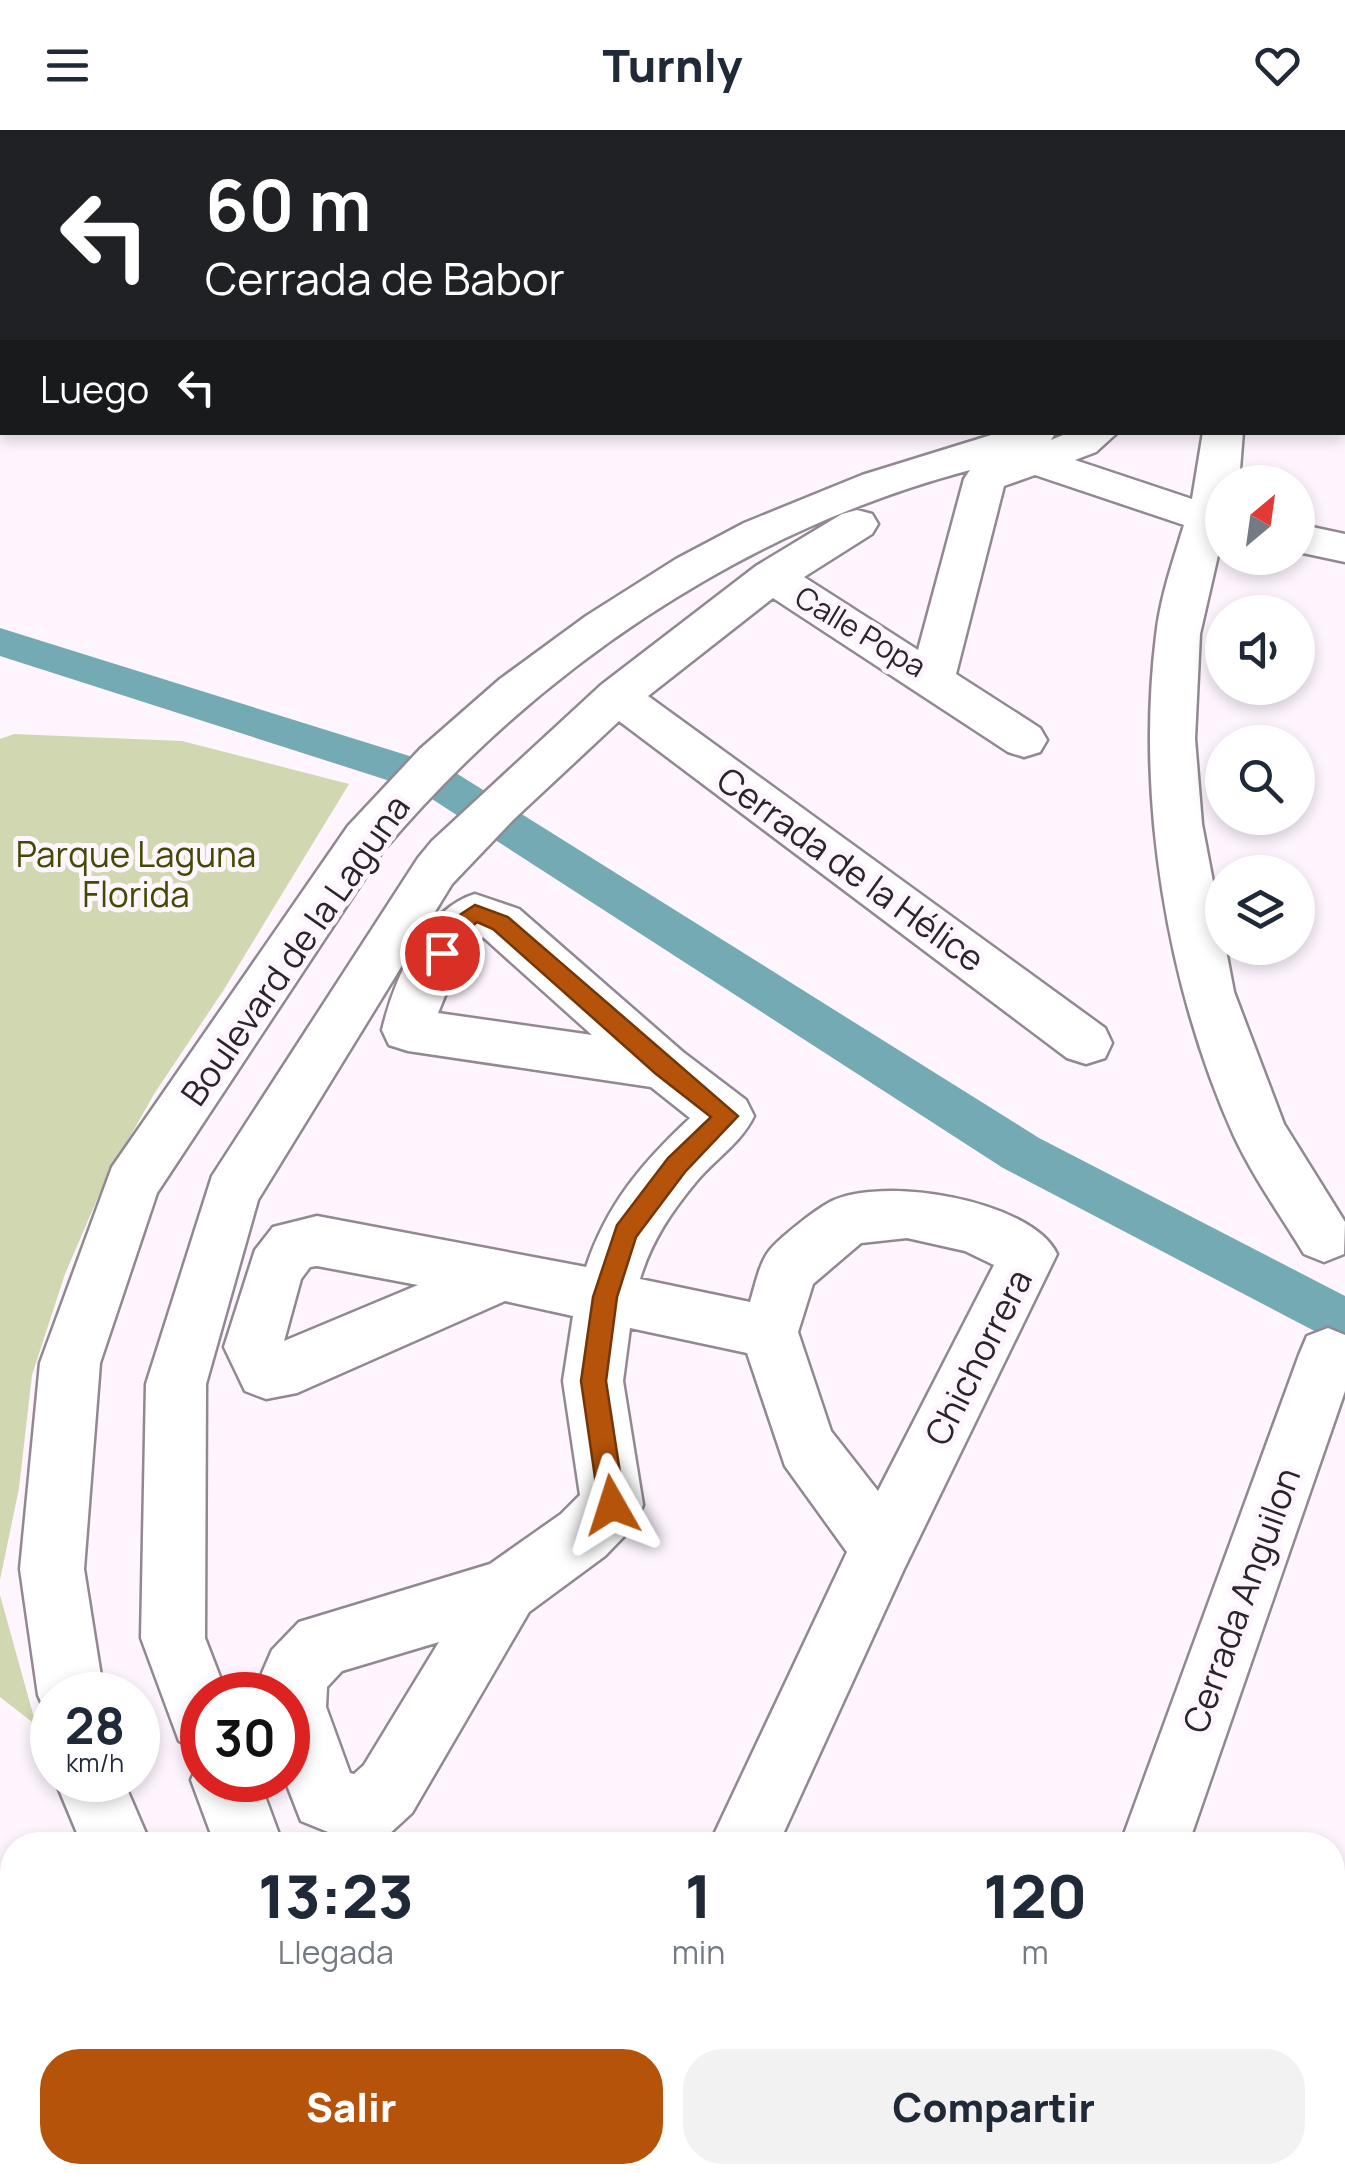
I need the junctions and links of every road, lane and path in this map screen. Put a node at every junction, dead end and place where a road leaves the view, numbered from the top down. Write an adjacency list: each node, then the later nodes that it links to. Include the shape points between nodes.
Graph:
1 (1083, 435): 3 (street, Boulevard de la Laguna)
2 (1223, 435): 4 (street)
3 (1029, 446): 5 (street, Boulevard de la Laguna); 6 (street); 10 (street, Boulevard de la Laguna, via 882,482)
4 (1220, 465)
5 (985, 480): 11 (street, Boulevard de la Laguna, via 857,524); 12 (street, Calle Popa)
6 (1205, 518)
7 (1315, 542): 9 (street)
8 (1205, 545): 17 (street, via 1190,576 1178,634 1172,740 1193,921 1208,992 1260,1133)
9 (1345, 548)
10 (692, 568): 11 (street, Calle Popa); 24 (street, Boulevard de la Laguna, via 527,680 400,795 132,1184 70,1362 52,1569)
11 (754, 587): 12 (street, Calle Popa); 13 (street, Boulevard de la Laguna)
12 (932, 680): 14 (street)
13 (616, 696): 15 (street, Cerrada de la Hélice); 25 (street, Boulevard de la Laguna, via 435,871 232,1193 176,1384 173,1638)
14 (1024, 740)
15 (1086, 1043)
16 (664, 1067): 19 (street, via 727,1116 676,1165 626,1232)
17 (1324, 1237)
18 (502, 1275): 19 (street)
19 (605, 1297): 20 (street); 23 (street, via 593,1381 612,1505 583,1535)
20 (769, 1332): 22 (street, via 806,1446); 22 (street, Chichorrera, via 789,1269 848,1220 906,1214 974,1228 1029,1254)
21 (1328, 1355): 31 (street, Cerrada Anguilon)
22 (882, 1548): 30 (street, Chichorrera)
23 (506, 1590)
24 (68, 1672)
25 (185, 1672)
26 (99, 1802): 28 (street)
27 (233, 1802): 29 (street)
28 (112, 1832)
29 (244, 1832)
30 (749, 1832)
31 (1159, 1832)

